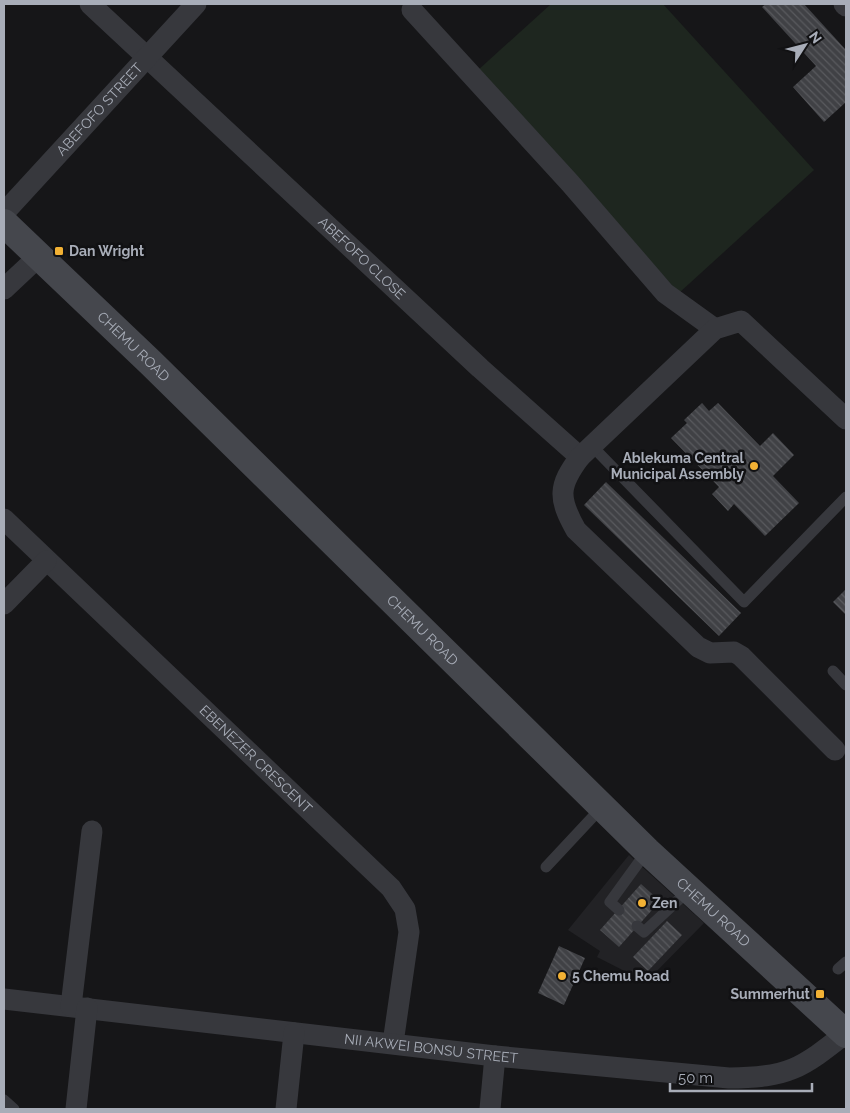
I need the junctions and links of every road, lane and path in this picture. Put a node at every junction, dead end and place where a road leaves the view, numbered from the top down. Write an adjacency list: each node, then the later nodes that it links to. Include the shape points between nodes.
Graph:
1 (90, 4): 4 (street, ABEFOFO CLOSE)
2 (196, 4): 4 (street, ABEFOFO STREET)
3 (412, 10): 9 (street, via 665,293)
4 (147, 58): 5 (street, ABEFOFO STREET); 11 (street, ABEFOFO CLOSE, via 480,368)
5 (4, 213)
6 (4, 223): 7 (street, CHEMU ROAD)
7 (38, 257): 8 (street); 19 (street, CHEMU ROAD, via 152,363)
8 (4, 289)
9 (715, 329): 10 (street, via 742,321); 11 (street)
10 (846, 419)
11 (586, 452): 12 (lane, via 744,602); 18 (street, via 563,483 566,511 576,530 698,647 710,653 734,652 741,656)
12 (846, 497)
13 (4, 519): 14 (street, EBENEZER CRESCENT)
14 (46, 561): 15 (street); 30 (street, EBENEZER CRESCENT, via 391,888 405,909 409,932)
15 (4, 604)
16 (833, 671): 17 (lane)
17 (846, 684)
18 (834, 750)
19 (602, 806): 21 (street, CHEMU ROAD); 22 (lane)
20 (92, 831): 27 (street)
21 (647, 851): 23 (street, CHEMU ROAD); 24 (lane, via 610,902)
22 (546, 867)
23 (689, 889): 25 (lane, via 644,932); 29 (street, CHEMU ROAD)
24 (618, 910)
25 (637, 926)
26 (4, 999): 27 (street, NII AKWEI BONSU STREET)
27 (79, 1007): 28 (street, NII AKWEI BONSU STREET); 34 (street)
28 (294, 1033): 30 (street, NII AKWEI BONSU STREET); 35 (street)
29 (846, 1033): 31 (street, NII AKWEI BONSU STREET, via 795,1070 761,1078 730,1078)
30 (393, 1043): 31 (street, NII AKWEI BONSU STREET)
31 (495, 1056): 36 (street)
32 (4, 1100): 33 (lane)
33 (14, 1109)
34 (76, 1109)
35 (286, 1109)
36 (490, 1109)

